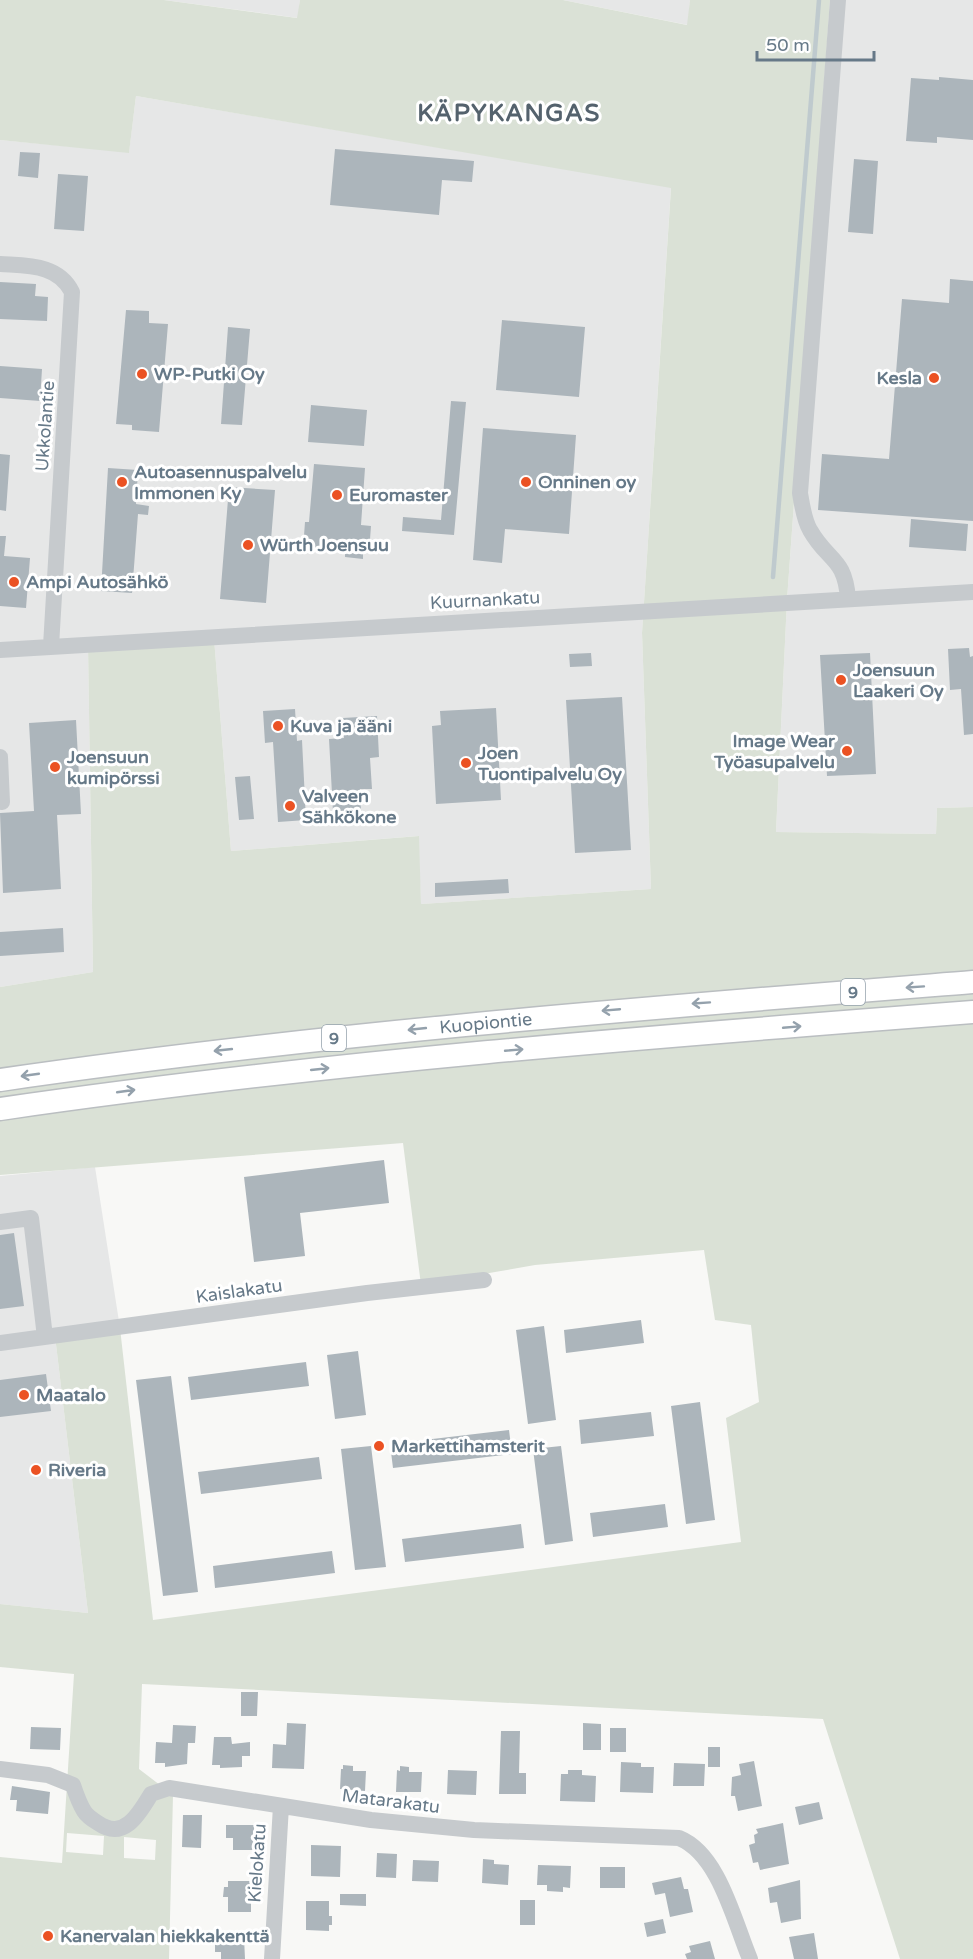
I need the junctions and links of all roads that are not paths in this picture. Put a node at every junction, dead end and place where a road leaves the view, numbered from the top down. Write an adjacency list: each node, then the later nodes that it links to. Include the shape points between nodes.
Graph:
1 (838, 0): 4 (street, via 800,493 809,530 842,568)
2 (0, 264): 5 (street, Ukkolantie, via 52,270 66,280 72,292)
3 (973, 592): 4 (street, Kuurnankatu)
4 (849, 599): 5 (street, Kuurnankatu)
5 (51, 646): 6 (street, Kuurnankatu)
6 (0, 650)
7 (0, 757): 8 (street)
8 (2, 802)
9 (973, 982): 11 (highway, Kuopiontie / 9, one-way to 11, via 445,1025 177,1055)
10 (973, 1012): 12 (highway, Kuopiontie / 9, one-way to 10, via 181,1083)
11 (0, 1080)
12 (0, 1109)
13 (0, 1222): 15 (street, via 31,1218)
14 (484, 1280): 15 (street, Kaislakatu)
15 (45, 1337): 16 (street, Kaislakatu)
16 (0, 1343)
17 (0, 1769): 18 (street, Matarakatu, via 48,1775 73,1785 85,1814 101,1826 117,1830 138,1816 151,1794 169,1788)
18 (281, 1806): 19 (street, Kielokatu); 20 (street, Matarakatu, via 474,1830 679,1838 693,1844 714,1871)
19 (272, 1959)
20 (750, 1959)

